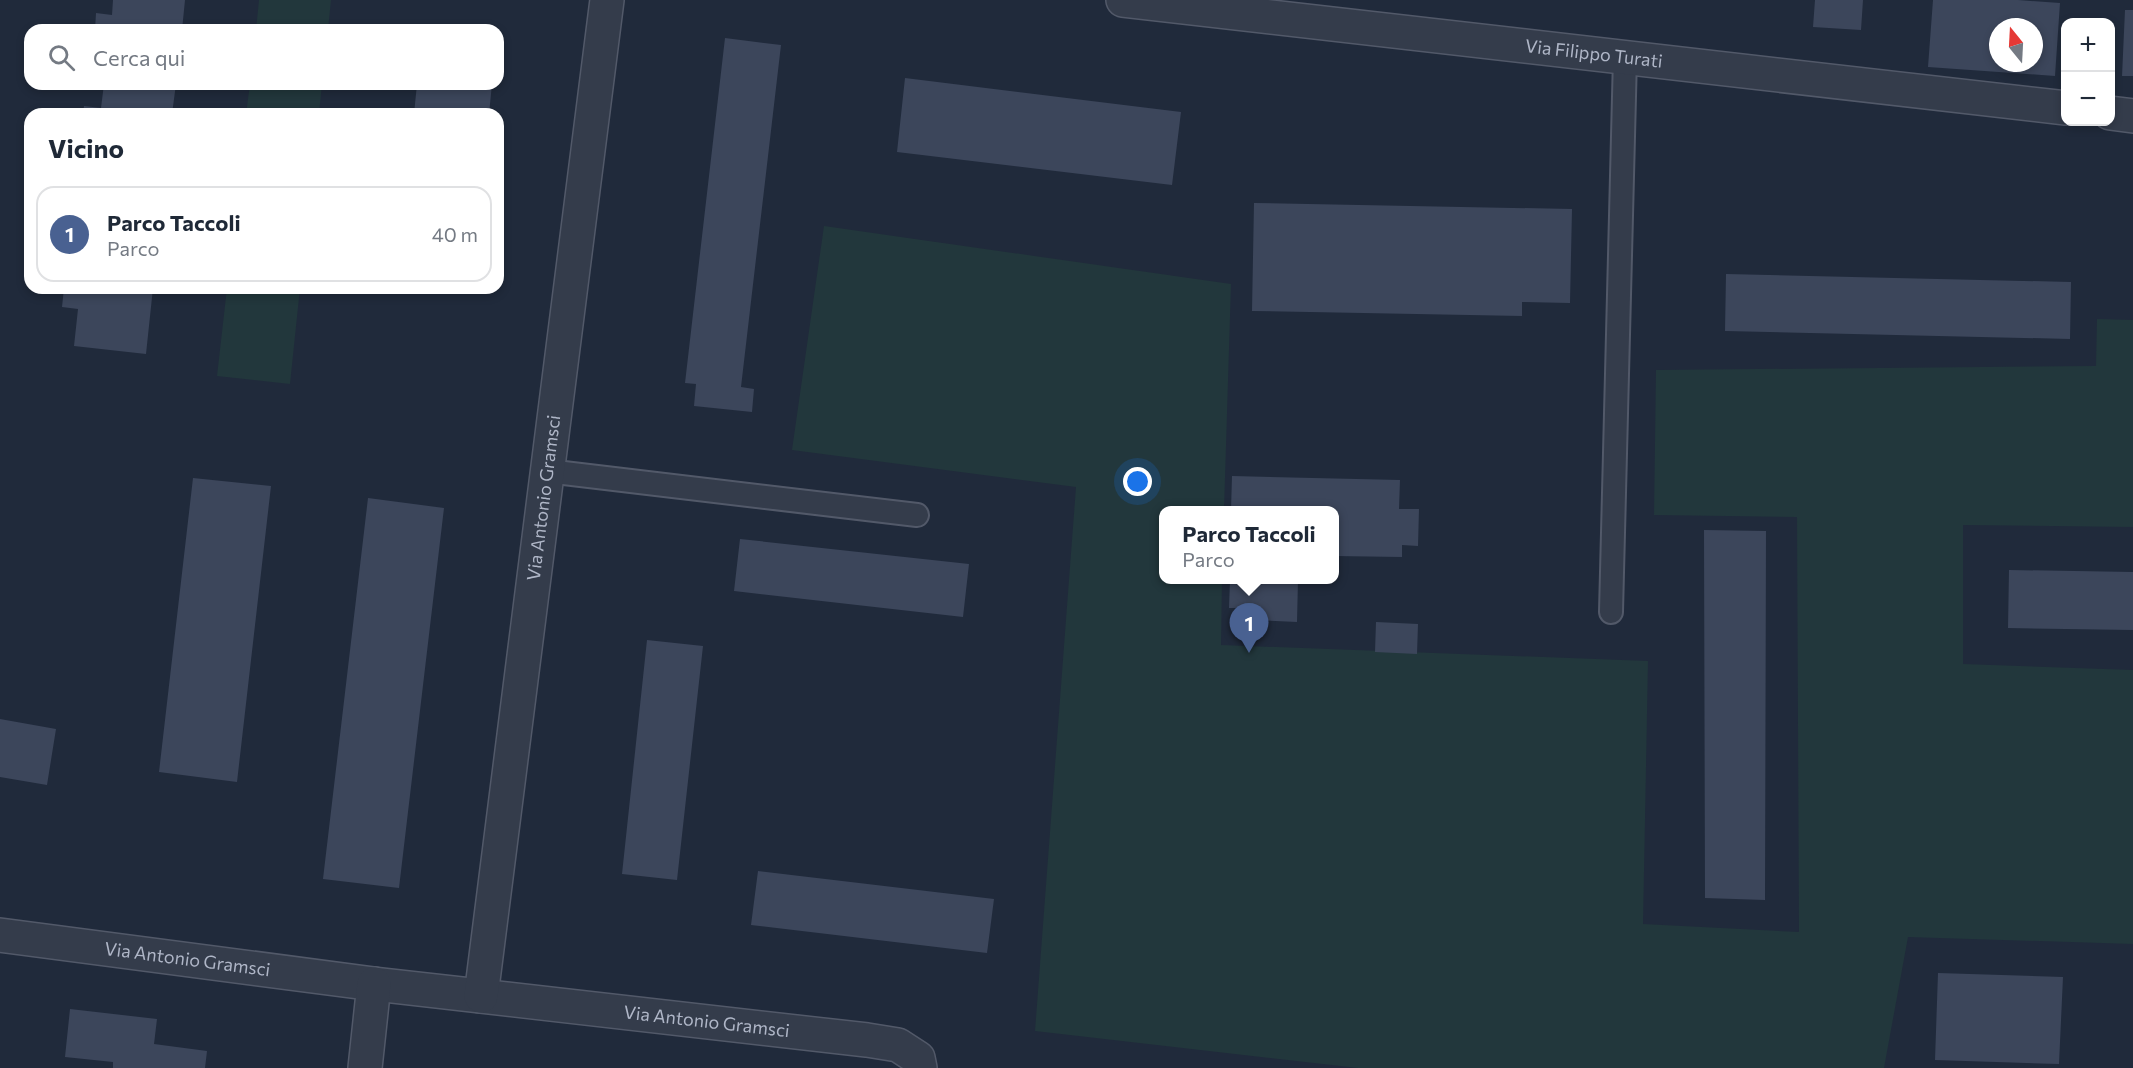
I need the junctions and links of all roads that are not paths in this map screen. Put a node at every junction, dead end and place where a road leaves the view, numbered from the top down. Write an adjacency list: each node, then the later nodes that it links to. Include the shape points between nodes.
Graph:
1 (608, 0): 8 (street, Via Antonio Gramsci)
2 (1123, 0): 3 (street, Via Filippo Turati)
3 (1222, 6): 4 (street, Via Filippo Turati)
4 (1625, 57): 5 (street, Via Filippo Turati); 10 (lane)
5 (2061, 107)
6 (2115, 114): 7 (street)
7 (2133, 116)
8 (548, 471): 9 (lane); 13 (street, Via Antonio Gramsci)
9 (917, 515)
10 (1611, 612)
11 (0, 935): 12 (street, Via Antonio Gramsci)
12 (374, 984): 13 (street, Via Antonio Gramsci); 14 (street)
13 (481, 996): 15 (street, Via Antonio Gramsci, via 898,1045 918,1058)
14 (365, 1068)
15 (920, 1068)

